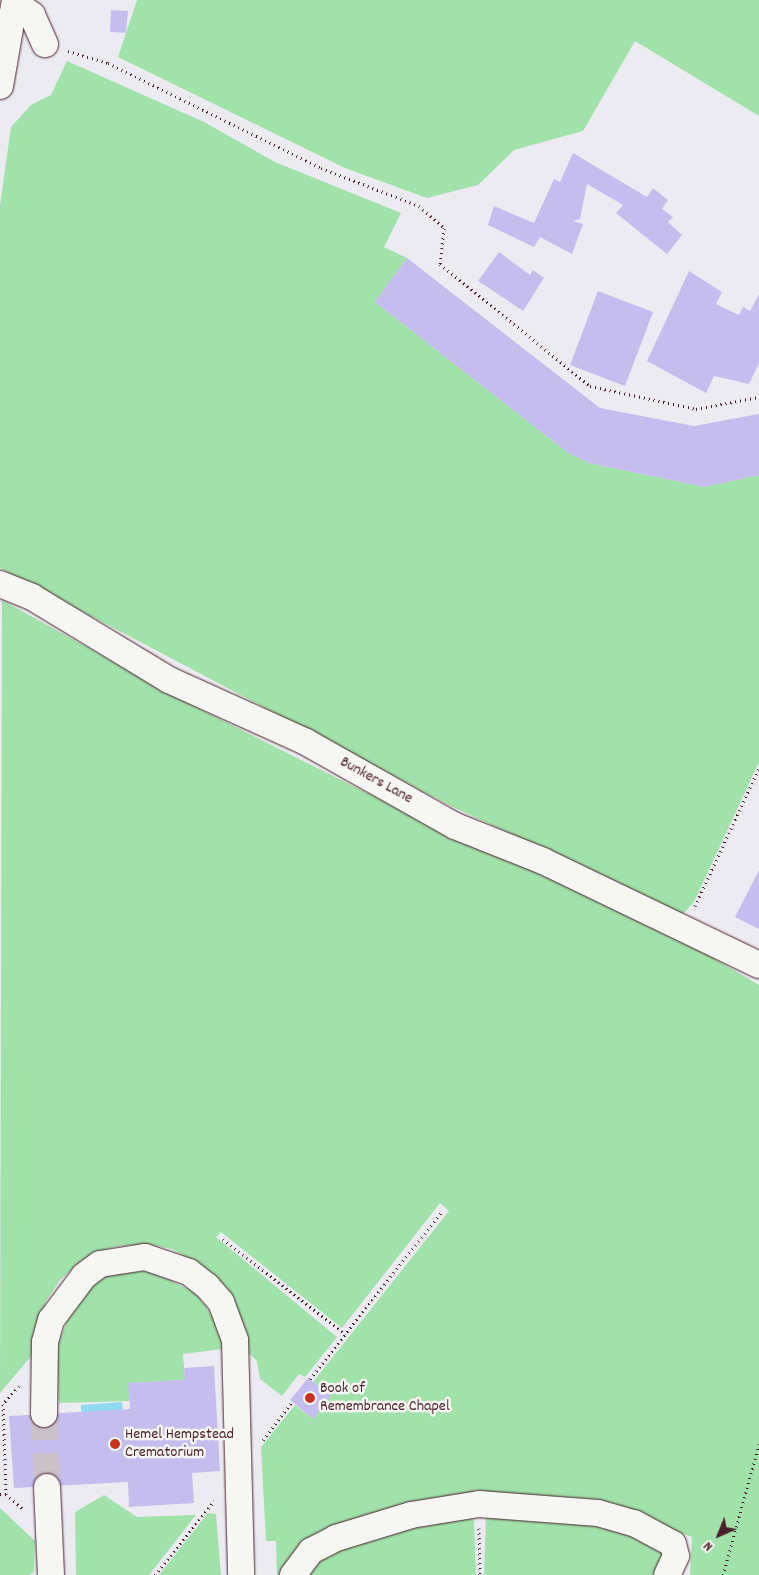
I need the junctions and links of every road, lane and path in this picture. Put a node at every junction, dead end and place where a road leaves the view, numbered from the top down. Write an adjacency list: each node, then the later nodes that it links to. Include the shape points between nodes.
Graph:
1 (15, 1): 2 (street, via 32,15); 3 (street)
2 (45, 44): 4 (path, via 108,63 321,168 419,206 444,228 440,264 590,386 696,409)
3 (0, 86)
4 (759, 397)
5 (0, 584): 7 (street, Bunkers Lane, via 32,597 169,680 306,742 455,826)
6 (759, 768): 7 (path)
7 (685, 927): 8 (street, Bunkers Lane)
8 (759, 965)
9 (442, 1211): 11 (path)
10 (223, 1239): 11 (path)
11 (345, 1334): 13 (path)
12 (45, 1355): 15 (street); 17 (street, via 58,1305 71,1287 100,1264 145,1257 189,1272 220,1302 235,1340); 20 (path, via 3,1404)
13 (310, 1379)
14 (292, 1402): 17 (path)
15 (44, 1414)
16 (759, 1444): 29 (path)
17 (238, 1471): 24 (path); 25 (street)
18 (47, 1487): 22 (street)
19 (0, 1494): 20 (path)
20 (6, 1494): 22 (path)
21 (479, 1504): 26 (street, via 411,1515 336,1538 311,1551); 27 (path); 28 (street, via 598,1513 634,1523 673,1544 676,1556)
22 (49, 1533): 23 (street)
23 (51, 1575)
24 (155, 1575)
25 (241, 1575)
26 (293, 1575)
27 (480, 1575)
28 (667, 1575)
29 (723, 1575)

